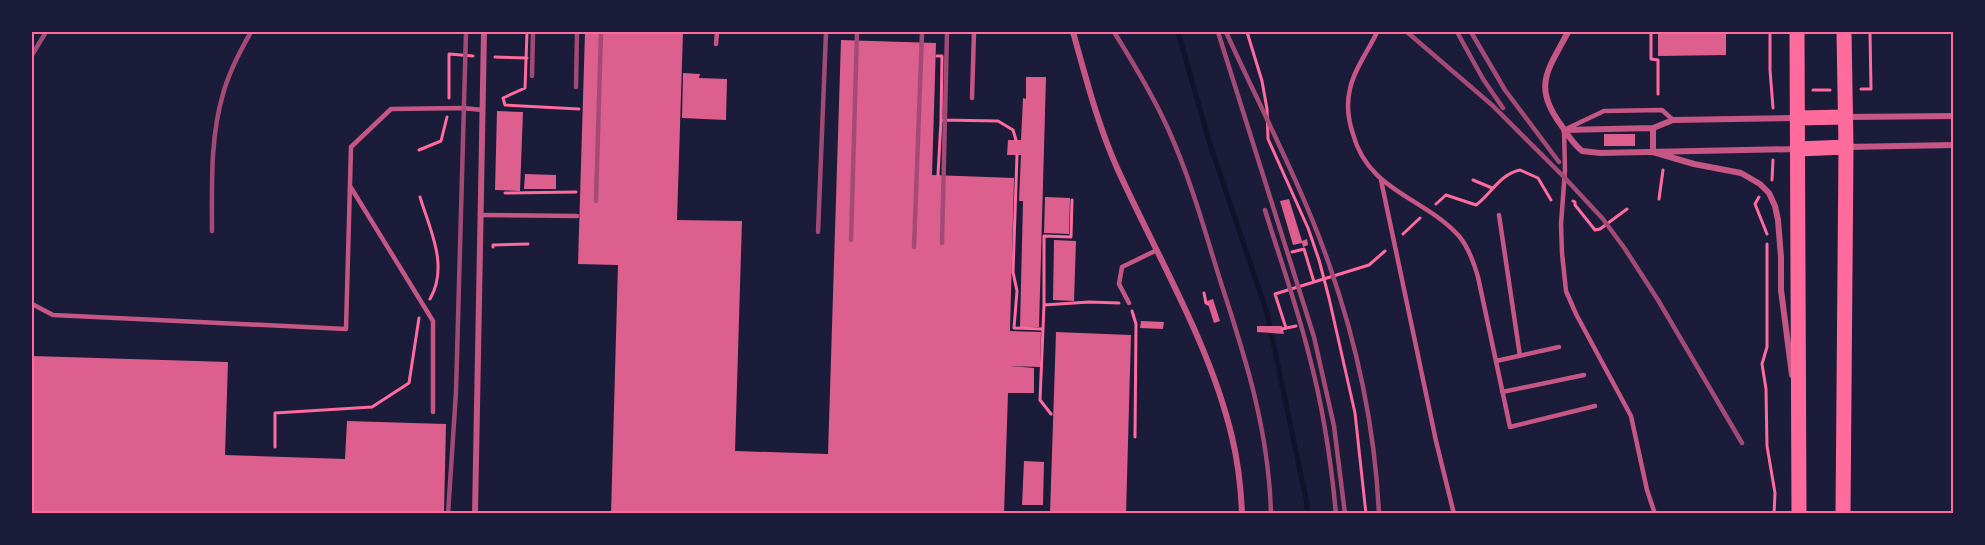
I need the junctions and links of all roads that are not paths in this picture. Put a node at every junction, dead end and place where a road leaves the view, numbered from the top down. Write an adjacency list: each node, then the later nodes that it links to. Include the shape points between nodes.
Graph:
1 (484, 32): 11 (street)
2 (717, 32): 9 (lane)
3 (974, 32): 10 (lane)
4 (1073, 32): 27 (street, via 1103,134)
5 (1377, 32): 22 (lane, via 1357,69 1347,104 1358,151)
6 (1568, 32): 17 (street, via 1552,62 1544,89 1547,105)
7 (1797, 32): 14 (main road)
8 (1844, 32): 13 (main road)
9 (716, 44)
10 (972, 98)
11 (482, 110): 23 (lane, via 391,109 351,147); 24 (street)
12 (1953, 116): 13 (street)
13 (1845, 117): 14 (main road); 19 (main road)
14 (1798, 118): 15 (street); 20 (main road)
15 (1673, 120): 16 (street); 17 (lane, via 1662,110 1604,111)
16 (1653, 128): 17 (street); 21 (street)
17 (1564, 130): 21 (street, via 1584,152); 41 (lane, via 1561,224 1566,291 1631,416)
18 (1953, 145): 19 (street)
19 (1846, 147): 20 (main road); 43 (main road)
20 (1798, 149): 21 (street); 37 (main road)
21 (1653, 153): 37 (street, via 1742,173 1760,184 1773,199 1780,242 1780,290)
22 (1381, 180): 32 (lane, via 1447,226 1464,243 1478,277); 40 (lane)
23 (350, 186): 29 (lane, via 346,329 53,315); 36 (lane, via 433,321)
24 (480, 215): 26 (lane); 38 (street)
25 (1499, 215): 31 (lane)
26 (577, 216)
27 (1157, 250): 28 (lane, via 1122,267 1119,284); 39 (street, via 1225,410 1238,466)
28 (1130, 303)
29 (32, 304)
30 (1559, 347): 31 (lane)
31 (1521, 356): 32 (lane)
32 (1496, 362): 34 (lane)
33 (1584, 375): 34 (lane)
34 (1502, 392): 35 (lane, via 1510,427)
35 (1595, 406)
36 (433, 412)
37 (1799, 423): 42 (main road)
38 (475, 513)
39 (1242, 513)
40 (1454, 513)
41 (1655, 513)
42 (1799, 513)
43 (1843, 513)

